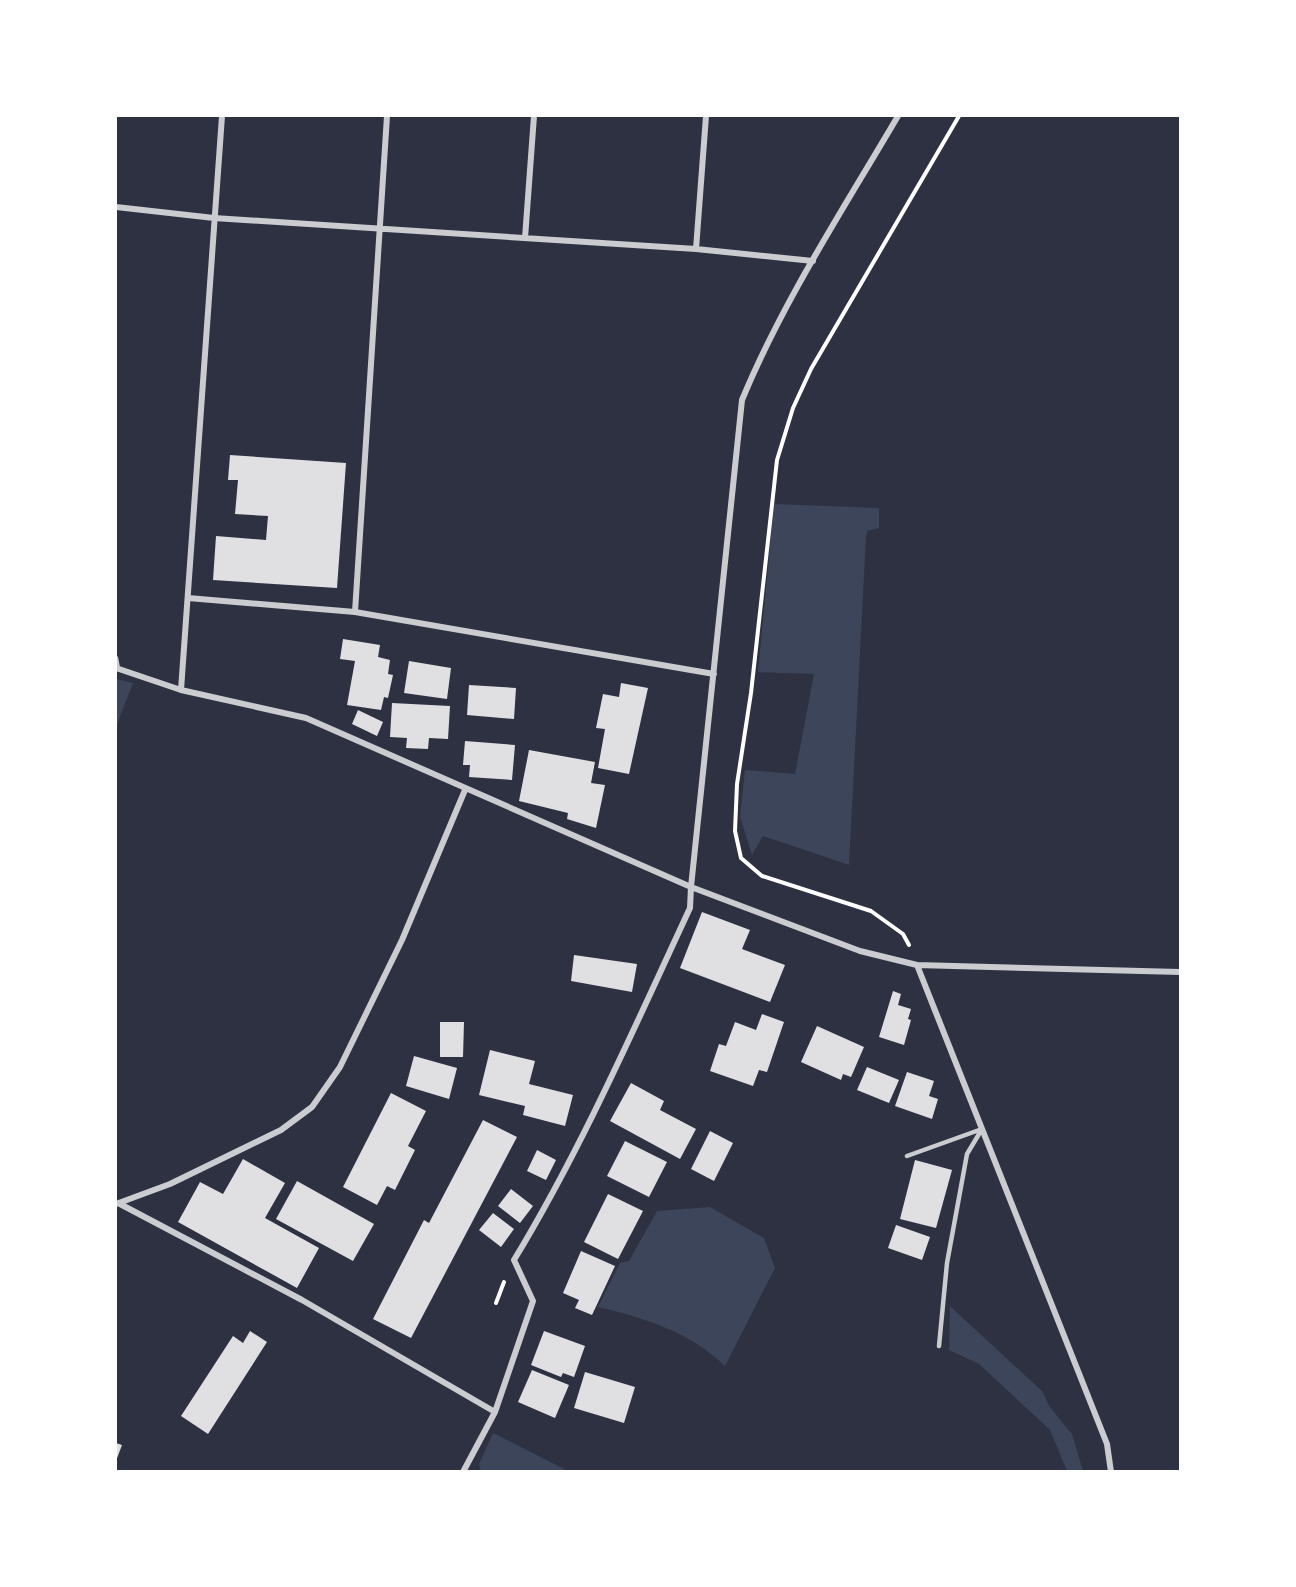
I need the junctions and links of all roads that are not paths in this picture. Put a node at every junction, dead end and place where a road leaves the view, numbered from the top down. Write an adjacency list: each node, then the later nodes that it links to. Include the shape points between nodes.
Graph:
1 (222, 116): 7 (street)
2 (387, 116): 8 (street)
3 (534, 116): 9 (street)
4 (706, 116): 10 (street)
5 (898, 116): 11 (street)
6 (116, 207): 7 (street)
7 (214, 218): 8 (street); 12 (street)
8 (378, 228): 9 (street); 13 (street)
9 (525, 238): 10 (street)
10 (696, 249): 11 (street)
11 (813, 261): 16 (street, via 742,400)
12 (188, 598): 13 (street); 17 (street)
13 (355, 612): 16 (street)
14 (116, 658): 15 (lane)
15 (117, 669): 17 (street)
16 (714, 674): 19 (street)
17 (181, 690): 18 (street, via 306,718)
18 (465, 790): 19 (street); 24 (street, via 402,940 340,1067 312,1107 281,1130 170,1184)
19 (691, 887): 20 (street, via 861,951); 26 (street, via 690,908 613,1072 547,1205 514,1260 534,1301)
20 (917, 965): 21 (street); 22 (street)
21 (1180, 972)
22 (982, 1130): 23 (lane); 25 (lane, via 967,1154 947,1263); 28 (street, via 1107,1444)
23 (907, 1156)
24 (118, 1204): 26 (street, via 302,1300)
25 (939, 1346)
26 (495, 1412): 27 (street)
27 (463, 1472)
28 (1112, 1472)

